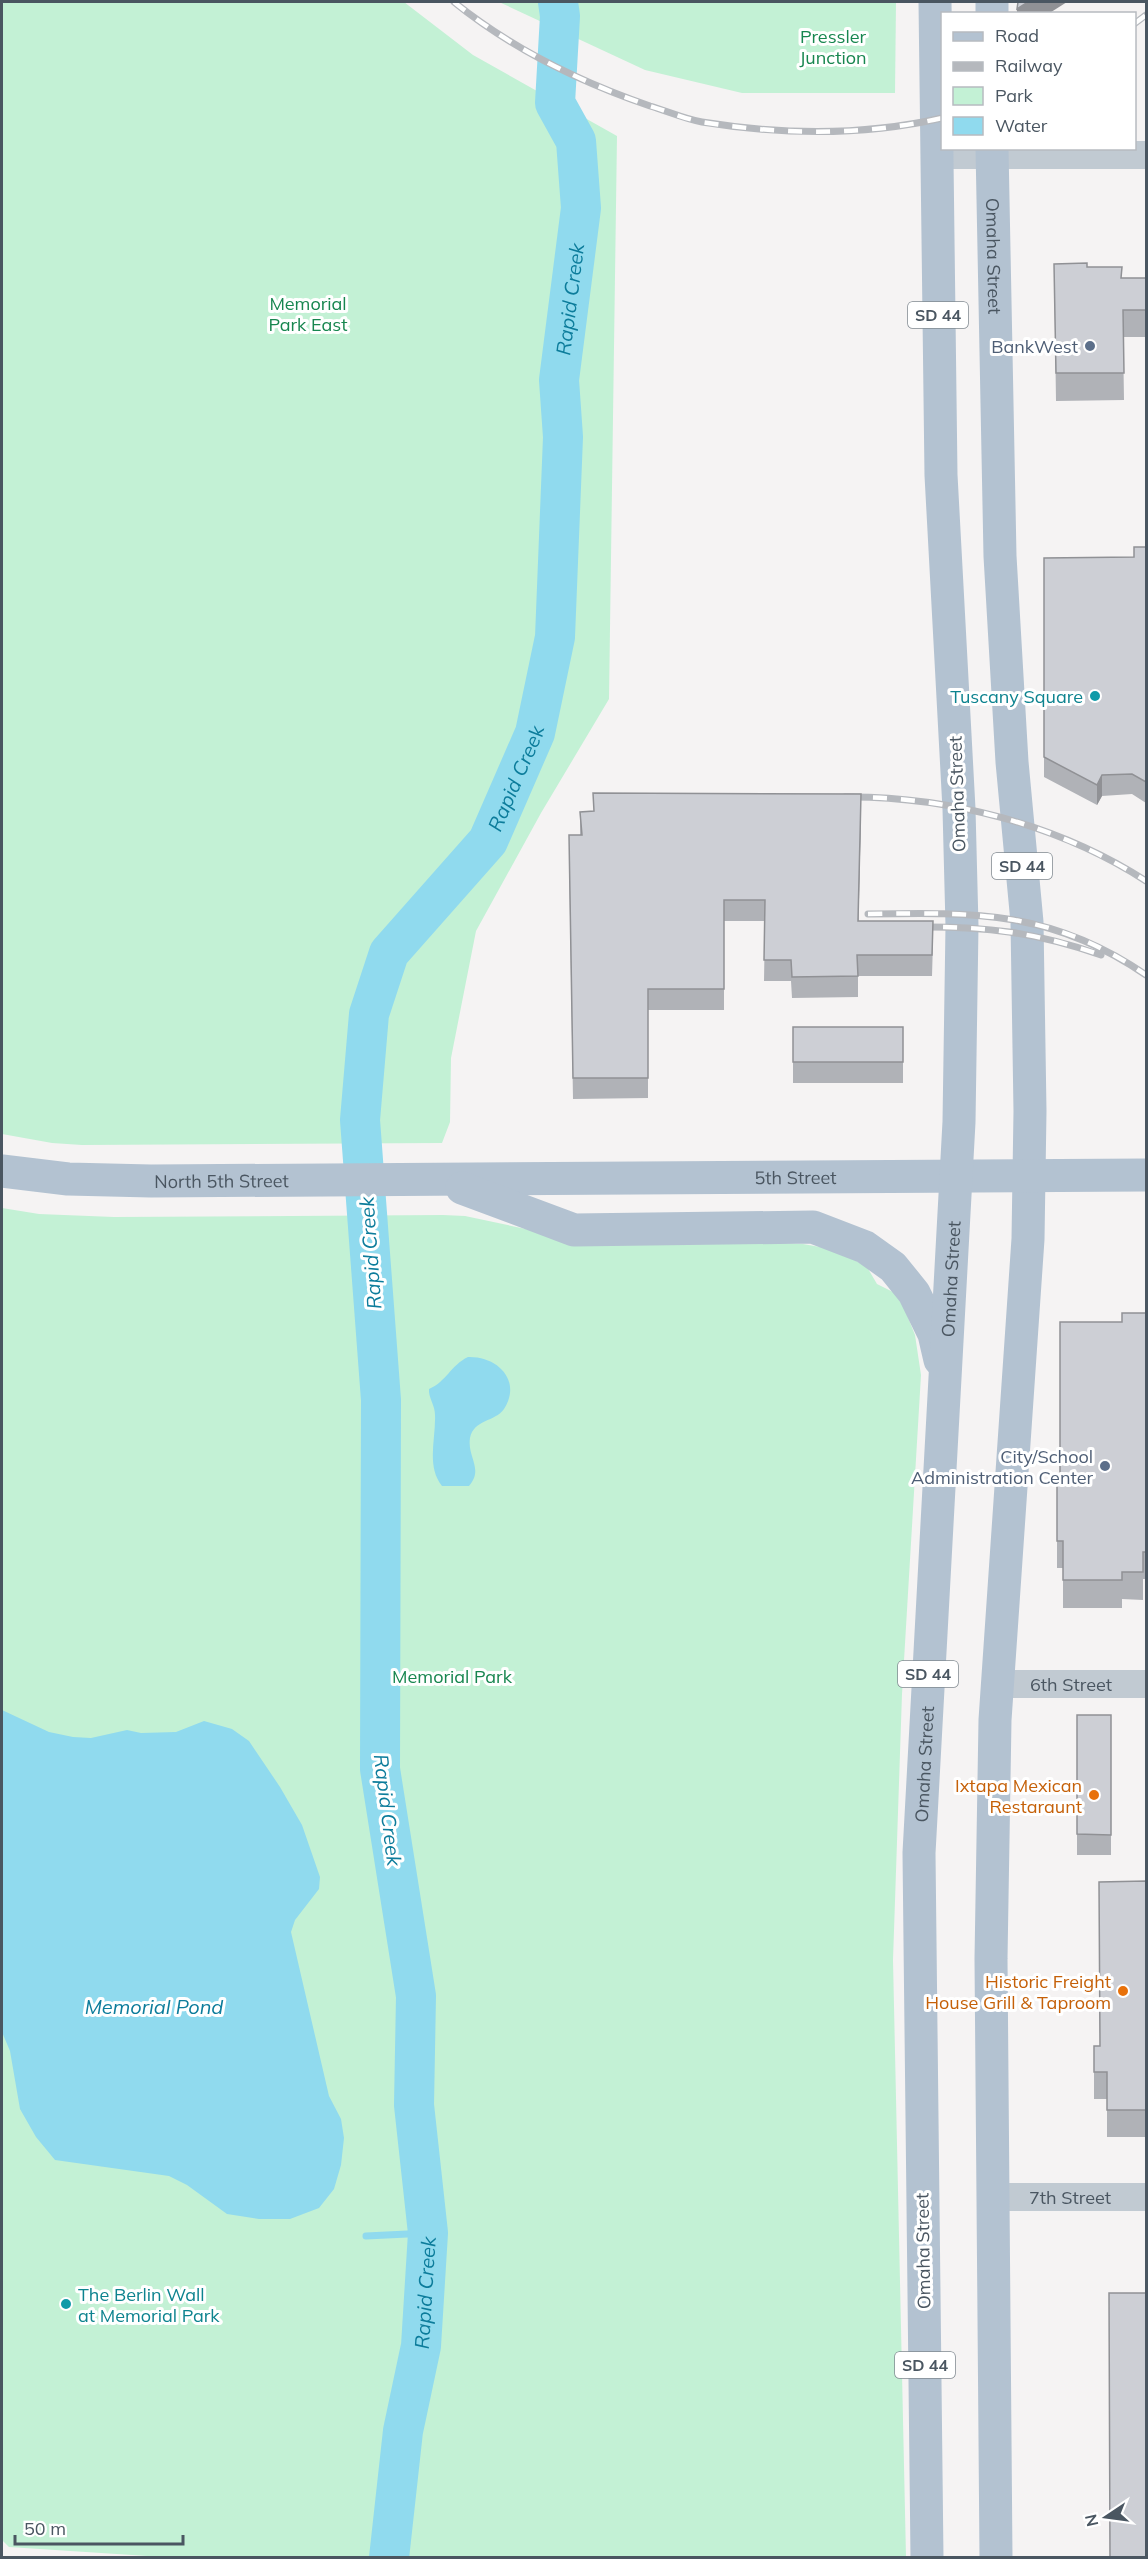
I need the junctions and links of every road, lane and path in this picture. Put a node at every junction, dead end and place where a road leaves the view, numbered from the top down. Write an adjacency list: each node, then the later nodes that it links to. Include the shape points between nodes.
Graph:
1 (934, 2): 3 (main road, Omaha Street / SD 44)
2 (992, 152): 3 (street); 4 (street); 6 (main road, Omaha Street / SD 44, via 999,533 1012,762 1028,934)
3 (936, 155): 8 (main road, Omaha Street / SD 44, via 941,476 962,926)
4 (1146, 155)
5 (2, 1171): 9 (main road, North 5th Street, via 68,1179)
6 (1030, 1176): 7 (main road, 5th Street); 8 (main road, 5th Street); 11 (main road, Omaha Street / SD 44)
7 (1146, 1176)
8 (956, 1177): 9 (main road, 5th Street); 10 (main road, Omaha Street / SD 44)
9 (443, 1181): 10 (main road, via 574,1230 813,1227 865,1247 893,1267 914,1293 934,1334)
10 (945, 1381): 15 (main road, Omaha Street / SD 44, via 919,1853)
11 (996, 1684): 12 (street, 6th Street); 13 (main road, Omaha Street / SD 44, via 991,1959)
12 (1146, 1684)
13 (994, 2197): 14 (street, 7th Street); 16 (main road, Omaha Street / SD 44)
14 (1146, 2197)
15 (927, 2558)
16 (996, 2558)

